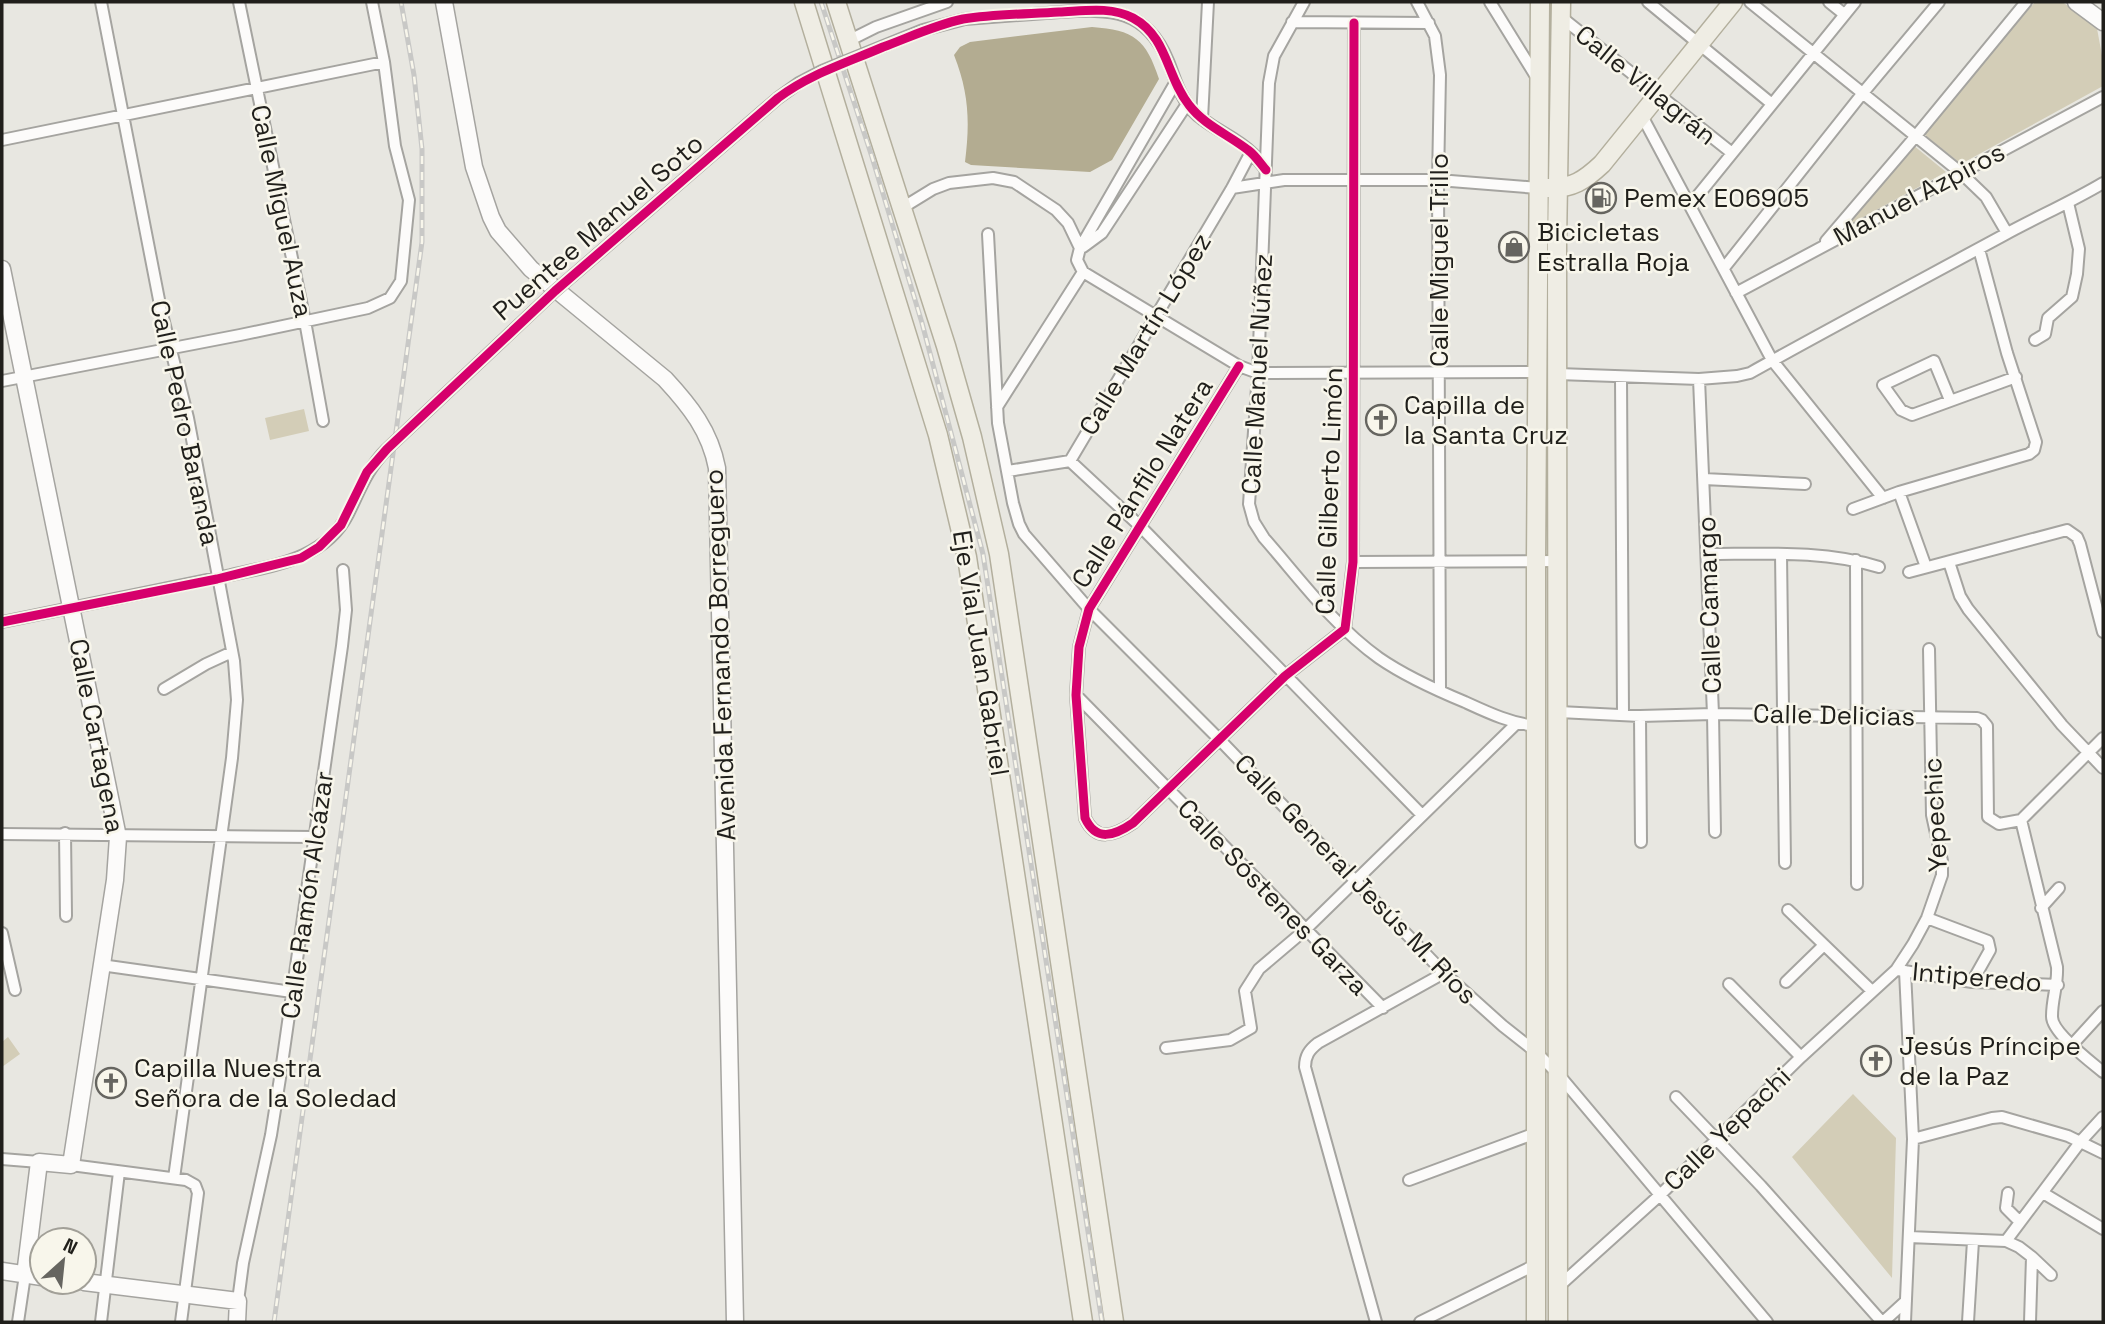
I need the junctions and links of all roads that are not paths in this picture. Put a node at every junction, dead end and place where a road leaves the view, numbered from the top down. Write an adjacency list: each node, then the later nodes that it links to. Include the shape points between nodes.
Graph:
1 (101, 2): 40 (street, Calle Pedro Baranda)
2 (239, 2): 33 (street, Calle Miguel Auza)
3 (372, 2): 30 (street)
4 (444, 2): 208 (main road, Avenida Fernando Borreguero, via 474,167 498,231 531,270 665,379 702,424 713,448)
5 (804, 2): 209 (main road, Eje Vial Juan Gabriel, via 938,435 967,556)
6 (836, 2): 27 (main road, Eje Vial Juan Gabriel)
7 (947, 2): 27 (street)
8 (1209, 2): 41 (street)
9 (1304, 2): 23 (street, Calle Manuel Núñez)
10 (1417, 2): 26 (street, Calle Miguel Trillo)
11 (1490, 2): 31 (street)
12 (1540, 2): 31 (main road)
13 (1648, 2): 28 (street)
14 (1733, 2): 28 (main road)
15 (1750, 2): 29 (street)
16 (1829, 2): 22 (street)
17 (1855, 2): 22 (street)
18 (1939, 2): 35 (street)
19 (2026, 2): 42 (street)
20 (2077, 2): 24 (main road)
21 (1561, 9): 34 (street, Calle Villagrán); 53 (main road)
22 (1844, 14): 29 (street)
23 (1293, 22): 25 (street); 47 (street, Calle Manuel Núñez, via 1271,69)
24 (2103, 22)
25 (1354, 23): 26 (street); 48 (street, Calle Gilberto Limón)
26 (1429, 23): 49 (street, Calle Miguel Trillo, via 1440,75)
27 (848, 41): 56 (main road, Eje Vial Juan Gabriel)
28 (1699, 43): 34 (main road); 38 (street)
29 (1813, 54): 35 (street); 38 (street)
30 (384, 62): 33 (street); 67 (street, via 395,146 410,212 401,281 390,298 369,308)
31 (1541, 83): 52 (main road)
32 (1174, 85): 37 (street, Puentee Manuel Soto); 60 (street); 105 (street, Puentee Manuel Soto, bridge, via 1158,40 1141,23 1116,12 965,19 822,71 778,98 565,282 387,449 367,472 341,525 319,547 301,558)
33 (257, 89): 40 (street); 67 (street, Calle Miguel Auza)
34 (1658, 94): 39 (main road); 45 (street, Calle Villagrán)
35 (1862, 94): 42 (street); 62 (street)
36 (2103, 97): 46 (street, Manuel Azpiros)
37 (1187, 104): 41 (street, Puentee Manuel Soto); 60 (street, via 1102,233)
38 (1772, 104): 45 (street)
39 (1641, 114): 53 (main road, via 1593,172 1581,182); 55 (street)
40 (125, 116): 43 (street); 69 (street, Calle Pedro Baranda)
41 (1202, 119): 44 (street, Puentee Manuel Soto)
42 (1916, 137): 46 (street); 59 (street)
43 (2, 140)
44 (1251, 152): 47 (street, Puentee Manuel Soto); 51 (street, Calle Martín López)
45 (1732, 153): 55 (street)
46 (1960, 172): 57 (street, via 1986,197); 59 (street, Manuel Azpiros)
47 (1266, 176): 48 (street); 51 (street); 74 (street, Calle Manuel Núñez)
48 (1353, 180): 49 (street); 72 (street, Calle Gilberto Limón)
49 (1438, 180): 52 (street); 75 (street, Calle Miguel Trillo)
50 (2103, 183): 54 (street)
51 (1232, 188): 66 (street, Calle Martín López)
52 (1538, 188): 53 (main road); 73 (main road)
53 (1559, 189): 76 (main road)
54 (2068, 203): 57 (street); 68 (street, via 2079,250 2073,292 2048,318 2045,334)
55 (1691, 204): 62 (street)
56 (902, 208): 60 (street, via 949,183 993,178 1014,182 1056,210); 210 (main road, Eje Vial Juan Gabriel, via 972,437 999,554)
57 (2007, 233): 61 (street)
58 (988, 234): 83 (street, Calle General Jesús M. Ríos)
59 (1821, 247): 65 (street, Manuel Azpiros)
60 (1080, 248): 64 (street, via 1077,260)
61 (1979, 249): 70 (street); 79 (street)
62 (1724, 268): 65 (street)
63 (2, 269): 77 (main road, Calle Cartagena)
64 (1083, 272): 66 (street); 83 (street)
65 (1736, 293): 70 (street)
66 (1155, 316): 71 (street); 85 (street, Calle Martín López)
67 (305, 321): 69 (street); 84 (street, Calle Miguel Auza)
68 (2035, 340)
69 (171, 350): 77 (street); 105 (street, Calle Pedro Baranda)
70 (1772, 360): 80 (street, via 1749,373); 90 (street)
71 (1238, 366): 74 (street); 92 (street, Calle Pánfilo Natera)
72 (1354, 372): 74 (street); 75 (street); 98 (street, Calle Gilberto Limón)
73 (1537, 372): 75 (street); 96 (main road)
74 (1258, 373): 109 (street, Calle Manuel Núñez, via 1249,504 1254,522)
75 (1438, 373): 100 (street, Calle Miguel Trillo)
76 (1558, 374): 78 (street); 97 (main road)
77 (24, 376): 81 (street); 106 (main road, Calle Cartagena)
78 (1621, 377): 80 (street); 118 (street)
79 (2016, 377): 82 (street); 89 (street, via 2036,442 2034,450)
80 (1699, 379): 87 (street, Calle Camargo)
81 (2, 381)
82 (1950, 400): 82 (street, via 1934,361 1883,385 1909,415)
83 (997, 407): 86 (street, Calle General Jesús M. Ríos)
84 (323, 421)
85 (1070, 461): 86 (street, Calle Martín López); 92 (street)
86 (1008, 471): 107 (street, Calle General Jesús M. Ríos, via 1024,534)
87 (1704, 479): 88 (street); 93 (street, Calle Camargo)
88 (1805, 484)
89 (1899, 492): 90 (street); 102 (street)
90 (1883, 498): 91 (street)
91 (1853, 509)
92 (1140, 526): 107 (street, Calle Pánfilo Natera); 113 (street)
93 (1707, 554): 94 (street); 119 (street, Calle Camargo)
94 (1781, 554): 95 (street); 121 (street)
95 (1856, 560): 101 (street); 122 (street)
96 (1536, 561): 97 (street); 100 (street); 125 (main road)
97 (1558, 561): 117 (main road)
98 (1353, 562): 100 (street); 109 (street, Calle Gilberto Limón)
99 (1949, 562): 102 (street); 110 (street, via 2063,531 2071,533 2080,544); 128 (street, via 1968,609)
100 (1438, 563): 115 (street, Calle Miguel Trillo)
101 (1879, 567)
102 (1926, 567): 104 (street)
103 (343, 570): 139 (street, Calle Ramón Alcázar, via 346,610)
104 (1909, 572)
105 (217, 579): 106 (street, Puentee Manuel Soto); 112 (street, Calle Pedro Baranda)
106 (72, 608): 108 (street, Puentee Manuel Soto); 137 (main road, Calle Cartagena)
107 (1089, 610): 116 (street, Calle Pánfilo Natera, via 1079,647); 127 (street, Calle General Jesús M. Ríos)
108 (2, 622)
109 (1345, 629): 113 (street, Calle Gilberto Limón); 115 (street, Calle Manuel Núñez, via 1381,660)
110 (2103, 632)
111 (1929, 649): 123 (street, Yepechic)
112 (232, 652): 114 (street); 138 (street, Calle Pedro Baranda, via 237,700)
113 (1285, 676): 127 (street, Calle Gilberto Limón); 131 (street)
114 (164, 689)
115 (1440, 691): 124 (street, Calle Manuel Núñez)
116 (1076, 695): 130 (street, Calle Sóstenes Garza); 133 (street, Calle Pánfilo Natera, via 1085,818)
117 (1559, 712): 118 (street, Calle Delicias); 170 (main road)
118 (1623, 714): 120 (street, Calle Delicias)
119 (1713, 714): 120 (street, Calle Delicias); 121 (street, Calle Delicias); 134 (street, Calle Camargo)
120 (1640, 716): 140 (street)
121 (1785, 716): 122 (street, Calle Delicias); 141 (street)
122 (1857, 716): 123 (street, Calle Delicias); 143 (street)
123 (1930, 716): 132 (street, Calle Delicias, via 1982,720 1987,726 1987,814 1999,824); 148 (street, Yepechic, via 1932,815 1942,861 1940,883)
124 (1517, 724): 125 (street, Calle Manuel Núñez); 131 (street)
125 (1536, 726): 167 (main road)
126 (2103, 738): 128 (street)
127 (1219, 739): 130 (street, Calle Gilberto Limón); 142 (street, Calle General Jesús M. Ríos)
128 (2088, 754): 129 (street); 132 (street)
129 (2103, 768)
130 (1169, 790): 133 (street, Calle Gilberto Limón, via 1122,830 1101,835); 149 (street, Calle Sóstenes Garza)
131 (1421, 814): 142 (street)
132 (2021, 820): 145 (street)
133 (1093, 831)
134 (1715, 832)
135 (65, 833): 136 (street); 137 (street); 147 (street)
136 (2, 834)
137 (118, 837): 138 (street); 152 (main road, Calle Cartagena)
138 (221, 837): 139 (street); 155 (street, Calle Pedro Baranda)
139 (315, 837): 161 (street, Calle Ramón Alcázar)
140 (1641, 842)
141 (1785, 863)
142 (1355, 881): 149 (street); 154 (street, Calle General Jesús M. Ríos)
143 (1857, 884)
144 (2059, 888): 145 (street)
145 (2041, 908): 159 (street)
146 (1788, 910): 151 (street)
147 (66, 916)
148 (1927, 918): 153 (street, Yepechic); 157 (street, via 1990,944)
149 (1304, 930): 163 (street, Calle Sóstenes Garza); 166 (street, via 1250,981 1245,991 1251,1028 1230,1040)
150 (2, 933): 160 (street)
151 (1824, 945): 156 (street); 162 (street)
152 (101, 965): 155 (street); 180 (main road, Calle Cartagena)
153 (1900, 970): 157 (street, Intiperedo); 162 (street, Calle Yepachi); 175 (street)
154 (1444, 973): 163 (street); 167 (street, Calle General Jesús M. Ríos)
155 (200, 979): 161 (street); 182 (street, Calle Pedro Baranda)
156 (1786, 982)
157 (1972, 982): 159 (street, Intiperedo)
158 (1729, 984): 168 (street)
159 (2058, 985): 165 (street, via 2051,1020)
160 (15, 990)
161 (292, 992): 202 (street, Calle Ramón Alcázar, via 271,1135)
162 (1872, 992): 168 (street, Calle Yepachi)
163 (1383, 1008): 211 (street, via 1318,1043 1308,1052 1305,1067)
164 (2103, 1011): 165 (street)
165 (2071, 1045): 169 (street)
166 (1166, 1048)
167 (1536, 1052): 170 (street, Calle General Jesús M. Ríos); 173 (main road)
168 (1801, 1057): 174 (street, Calle Yepachi)
169 (2103, 1072)
170 (1559, 1075): 186 (street, Calle General Jesús M. Ríos); 200 (main road)
171 (1676, 1097): 174 (street)
172 (2103, 1117): 176 (street)
173 (1536, 1133): 183 (street); 193 (main road)
174 (1717, 1139): 186 (street, Calle Yepachi); 216 (street)
175 (1913, 1139): 176 (street, via 2002,1117); 189 (street)
176 (2081, 1141): 177 (street); 185 (street)
177 (2103, 1153)
178 (2, 1159): 179 (street)
179 (39, 1162): 180 (main road); 195 (main road)
180 (71, 1165): 181 (street)
181 (119, 1172): 182 (street); 199 (street)
182 (174, 1178): 201 (street, via 191,1181 198,1193)
183 (1409, 1180)
184 (2008, 1193): 187 (street, via 2006,1208)
185 (2042, 1193): 187 (street); 188 (street)
186 (1660, 1195): 200 (street, Calle Yepachi); 215 (street, Calle General Jesús M. Ríos)
187 (2020, 1222): 191 (street)
188 (2103, 1229)
189 (1909, 1237): 190 (street); 203 (street)
190 (1973, 1241): 191 (street); 218 (street)
191 (2006, 1241): 192 (street)
192 (2032, 1257): 197 (street); 219 (street)
193 (1535, 1265): 212 (street); 213 (main road)
194 (2, 1271): 195 (main road)
195 (25, 1275): 196 (main road); 204 (street)
196 (28, 1275)
197 (2051, 1275)
198 (98, 1283): 199 (main road)
199 (106, 1284): 201 (main road); 205 (street)
200 (1558, 1287): 214 (main road)
201 (184, 1294): 202 (main road); 206 (street)
202 (238, 1301): 207 (main road)
203 (1906, 1301): 216 (street); 217 (street)
204 (18, 1322)
205 (101, 1322)
206 (181, 1322)
207 (237, 1322)
208 (735, 1322)
209 (1083, 1322)
210 (1114, 1322)
211 (1376, 1322)
212 (1420, 1322)
213 (1536, 1322)
214 (1558, 1322)
215 (1767, 1322)
216 (1882, 1322)
217 (1905, 1322)
218 (1968, 1322)
219 (2030, 1322)

